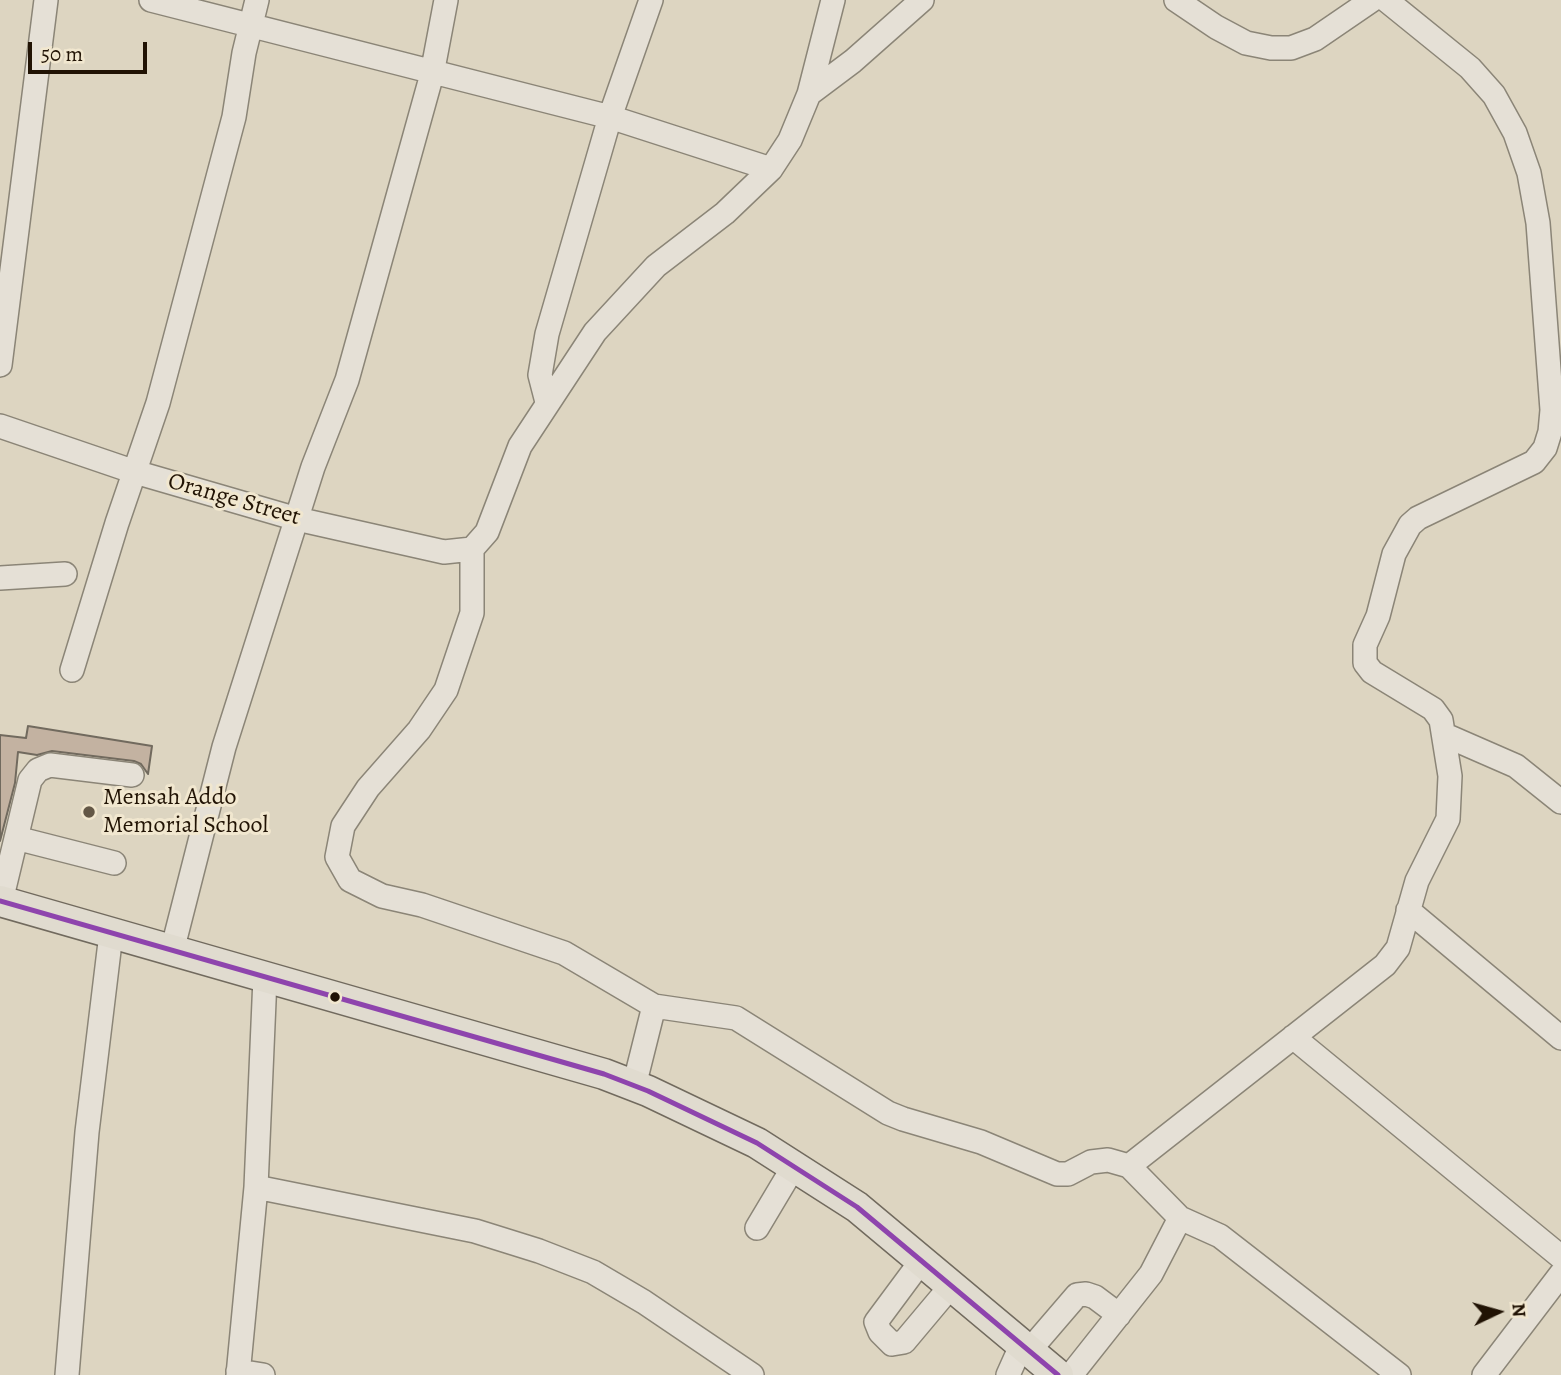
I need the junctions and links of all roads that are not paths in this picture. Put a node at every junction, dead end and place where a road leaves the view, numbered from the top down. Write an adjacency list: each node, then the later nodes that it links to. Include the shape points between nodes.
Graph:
1 (46, 0): 16 (street)
2 (151, 0): 11 (street)
3 (257, 0): 11 (street)
4 (446, 0): 12 (street)
5 (651, 0): 14 (street)
6 (833, 0): 13 (street)
7 (922, 0): 13 (street)
8 (1176, 0): 9 (street, via 1246,43 1271,48 1291,48 1315,39)
9 (1372, 0)
10 (1386, 0): 25 (street, via 1470,68 1494,95 1529,173 1540,246 1552,410 1545,448 1528,466 1418,517 1410,525 1394,554 1378,616 1365,645 1368,668 1433,709)
11 (250, 26): 12 (street); 19 (street, via 231,130)
12 (432, 74): 14 (street); 20 (street, via 347,380)
13 (808, 94): 15 (street, via 790,140)
14 (610, 117): 15 (street); 17 (street, via 541,361)
15 (772, 169): 17 (street, via 656,266 594,332)
16 (0, 365)
17 (547, 402): 21 (street, via 508,471 487,532)
18 (0, 426): 19 (street, Orange Street)
19 (135, 472): 20 (street, Orange Street); 24 (street)
20 (297, 519): 21 (street, Orange Street, via 425,549 459,553); 33 (street, via 224,747)
21 (472, 549): 35 (street, via 469,631 446,690 343,825 337,856 350,880 382,896 553,948)
22 (65, 574): 23 (street)
23 (0, 578)
24 (72, 670)
25 (1445, 735): 27 (street, via 1516,766); 31 (street, via 1450,776 1448,819)
26 (132, 775): 28 (street, via 50,765 38,770 30,780)
27 (1561, 802)
28 (16, 838): 29 (street); 30 (street)
29 (114, 863)
30 (1, 901): 32 (main road)
31 (1408, 910): 36 (street, via 1392,957); 37 (street)
32 (111, 934): 33 (main road); 51 (street, via 87,1132)
33 (172, 951): 34 (main road)
34 (265, 978): 38 (main road); 41 (street)
35 (654, 1006): 38 (street); 40 (street, via 736,1018 888,1113 981,1142 1057,1174 1108,1160)
36 (1293, 1037): 40 (street); 44 (street)
37 (1561, 1038)
38 (634, 1086): 39 (main road, via 757,1143)
39 (794, 1166): 43 (street); 45 (main road, via 857,1207)
40 (1129, 1167): 42 (street)
41 (256, 1187): 50 (street); 53 (street, via 475,1231 539,1251 593,1272)
42 (1180, 1218): 48 (street, via 1151,1274); 55 (street, via 1220,1236)
43 (757, 1228)
44 (1561, 1257)
45 (914, 1271): 47 (main road); 47 (street, via 876,1322 892,1344 904,1342)
46 (1561, 1274): 56 (street)
47 (942, 1296): 49 (main road)
48 (1119, 1315): 49 (street, via 1095,1297 1077,1295); 54 (street)
49 (1016, 1364): 54 (main road)
50 (238, 1373): 52 (street)
51 (66, 1375)
52 (262, 1375)
53 (752, 1375)
54 (1060, 1375)
55 (1399, 1375)
56 (1484, 1375)

